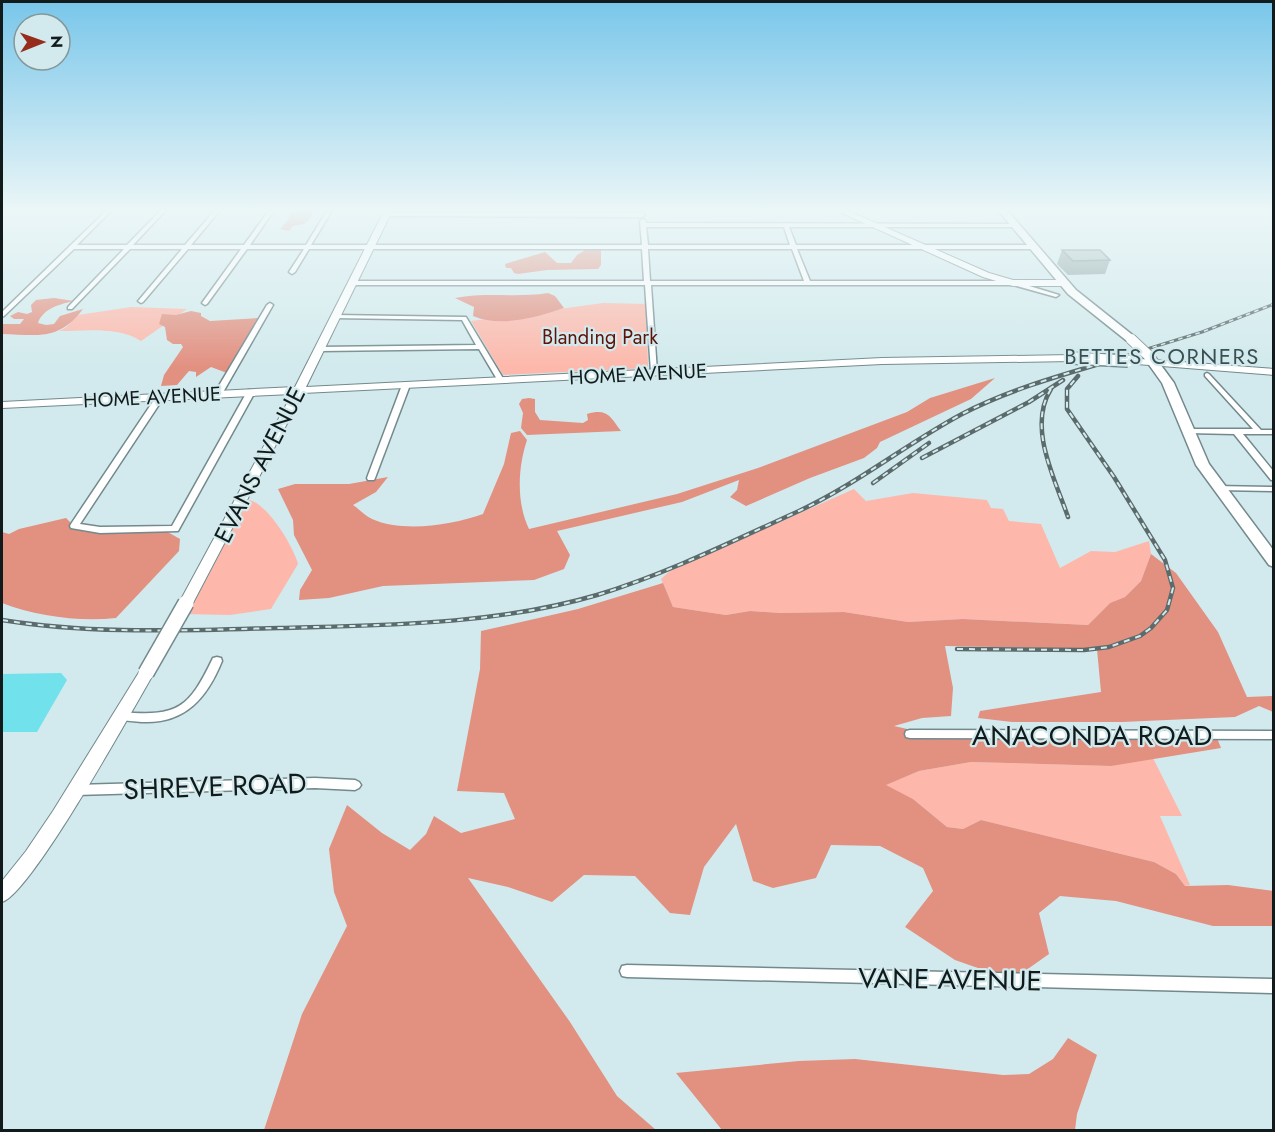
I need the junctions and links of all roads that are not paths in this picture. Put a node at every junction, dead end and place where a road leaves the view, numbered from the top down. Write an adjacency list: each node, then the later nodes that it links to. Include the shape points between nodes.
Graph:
1 (58, 262): 22 (street)
2 (115, 262): 21 (street)
3 (175, 262): 18 (street)
4 (234, 262): 19 (street)
5 (299, 262): 11 (street)
6 (363, 262): 14 (street, EVANS AVENUE)
7 (646, 262): 12 (street)
8 (800, 262): 13 (street)
9 (954, 262): 15 (street)
10 (1045, 262): 16 (main road)
11 (292, 272)
12 (647, 282): 13 (street); 14 (street); 29 (street)
13 (807, 282): 15 (street)
14 (353, 283): 25 (street, EVANS AVENUE)
15 (1013, 283): 16 (street); 17 (street)
16 (1063, 283): 28 (main road, bridge)
17 (1056, 295)
18 (141, 301)
19 (205, 303)
20 (270, 305): 24 (street)
21 (70, 308)
22 (2, 315)
23 (255, 315): 24 (street)
24 (264, 315): 36 (street)
25 (335, 317): 26 (street, via 460,317); 27 (street, EVANS AVENUE)
26 (482, 347): 27 (street); 32 (street)
27 (320, 348): 34 (street, EVANS AVENUE)
28 (1151, 359): 29 (street, HOME AVENUE, bridge, via 878,361); 30 (street, HOME AVENUE); 39 (main road, via 1172,391)
29 (654, 372): 32 (street, HOME AVENUE)
30 (1274, 372)
31 (1207, 375): 41 (street)
32 (500, 380): 33 (street, HOME AVENUE)
33 (406, 385): 34 (street, HOME AVENUE); 43 (street)
34 (299, 390): 35 (street, HOME AVENUE); 49 (street, EVANS AVENUE, bridge)
35 (251, 392): 36 (street, HOME AVENUE); 37 (street, via 175,529 100,530 74,526)
36 (218, 394): 37 (street, HOME AVENUE)
37 (160, 397): 38 (street, HOME AVENUE)
38 (2, 405)
39 (1187, 431): 40 (street); 45 (main road)
40 (1236, 432): 41 (street); 44 (street)
41 (1259, 432): 42 (street)
42 (1274, 432)
43 (371, 478)
44 (1274, 478)
45 (1218, 488): 46 (street); 47 (main road)
46 (1274, 489)
47 (1274, 562)
48 (217, 661): 49 (street, via 210,681 180,710 161,717)
49 (122, 717): 53 (street, EVANS AVENUE)
50 (910, 734): 51 (street, ANACONDA ROAD)
51 (1274, 735)
52 (355, 784): 53 (street, SHREVE ROAD)
53 (76, 790): 54 (street, EVANS AVENUE, via 23,873)
54 (2, 894)
55 (627, 971): 56 (street, VANE AVENUE)
56 (1274, 986)

